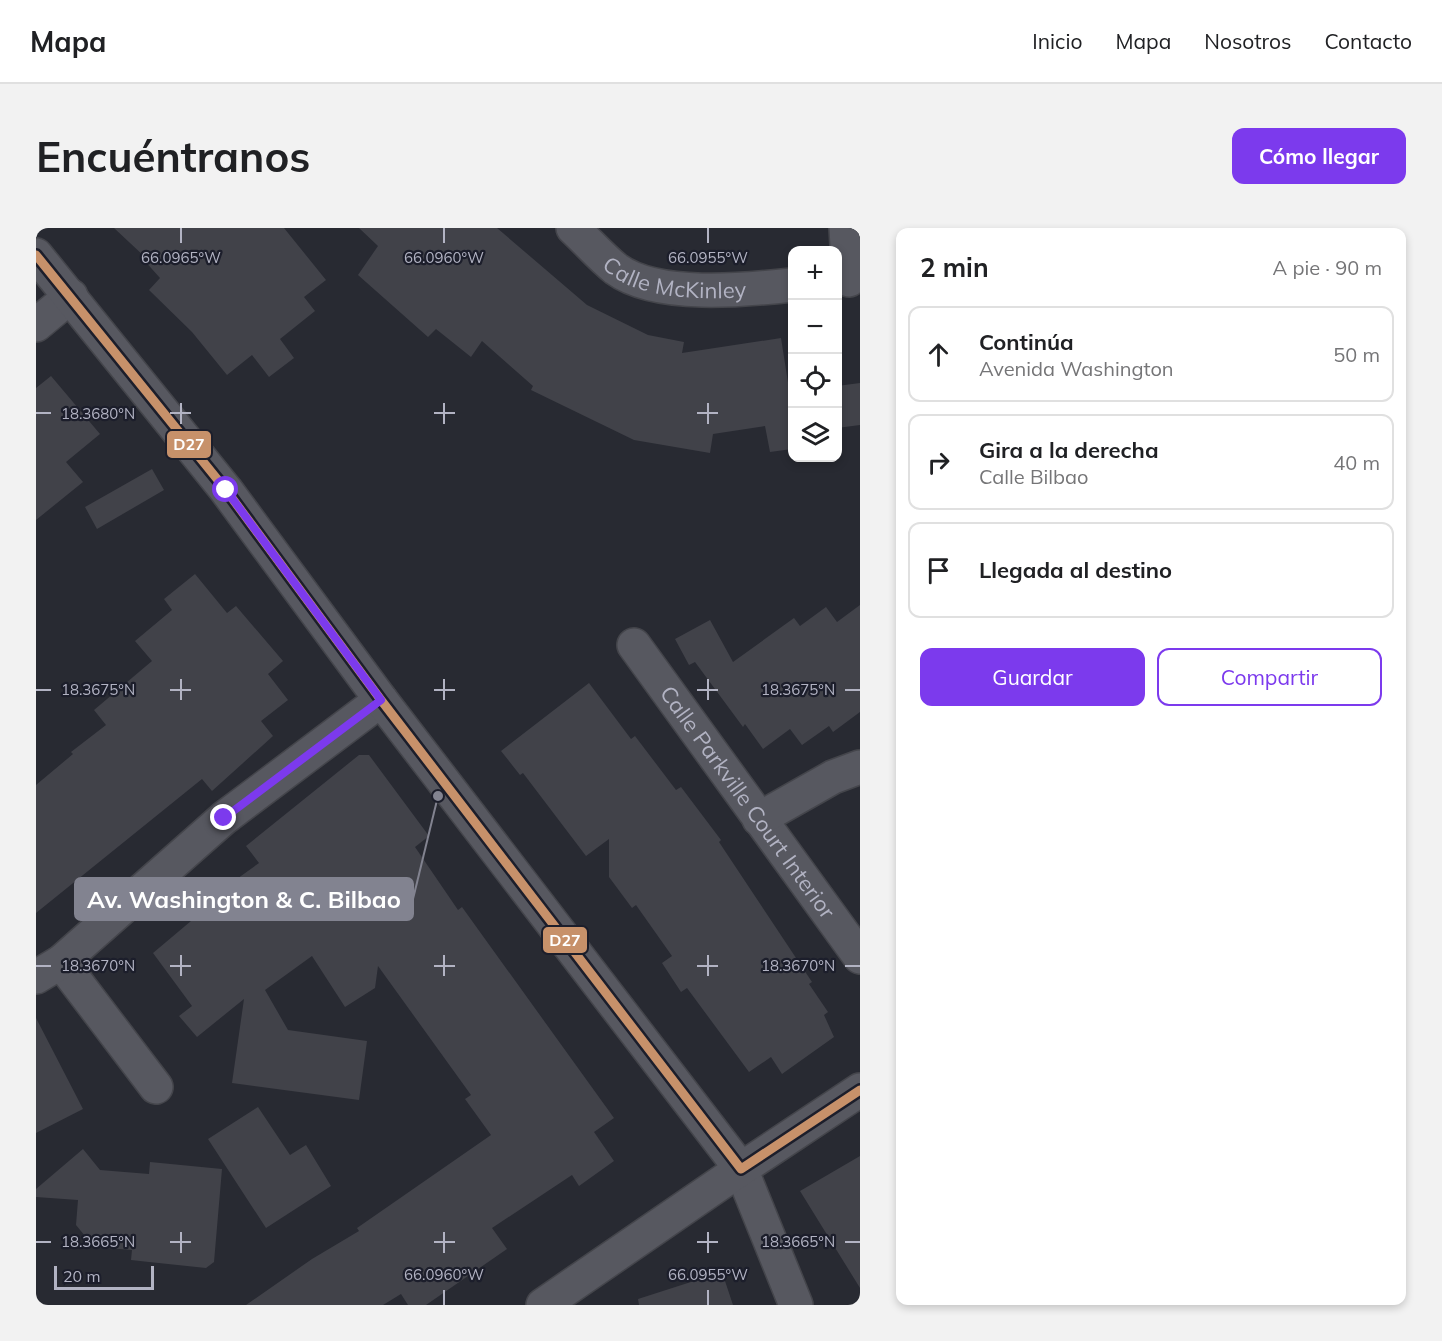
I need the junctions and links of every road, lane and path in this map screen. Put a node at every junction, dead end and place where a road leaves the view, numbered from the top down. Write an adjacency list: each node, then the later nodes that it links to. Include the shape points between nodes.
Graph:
1 (573, 228): 5 (street, Calle McKinley, via 618,270 648,283 729,291)
2 (846, 228): 4 (street)
3 (36, 255): 6 (street)
4 (849, 280)
5 (788, 285)
6 (71, 296): 7 (street); 9 (street, via 226,490)
7 (36, 325)
8 (634, 645): 11 (street, Calle Parkville Court Interior)
9 (381, 700): 13 (street, via 224,818); 16 (street)
10 (860, 766): 11 (street)
11 (759, 819): 12 (street, Calle Parkville Court Interior)
12 (860, 957)
13 (48, 970): 14 (street)
14 (156, 1087)
15 (860, 1090): 16 (street)
16 (741, 1169): 17 (street); 18 (street)
17 (543, 1305)
18 (796, 1305)

